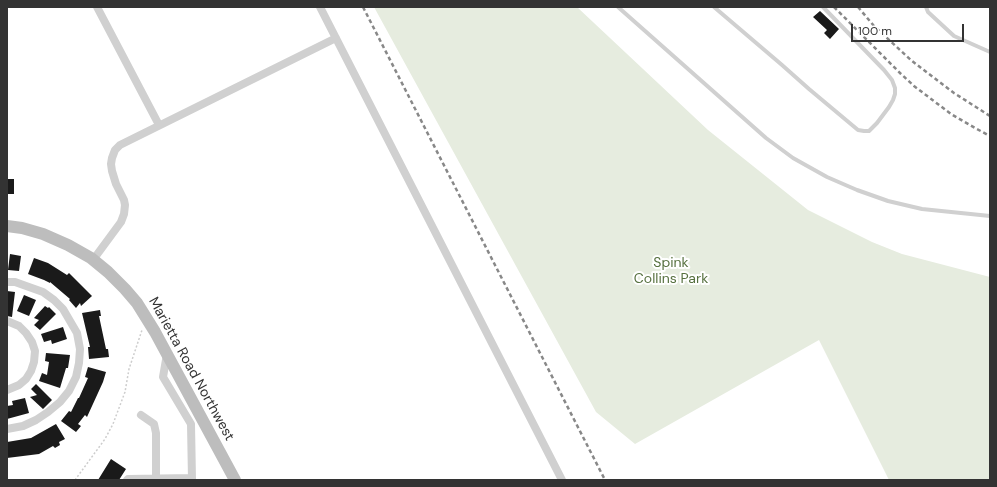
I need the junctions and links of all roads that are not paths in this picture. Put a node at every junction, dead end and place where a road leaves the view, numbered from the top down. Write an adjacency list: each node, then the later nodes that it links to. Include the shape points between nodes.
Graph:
1 (98, 7): 9 (street)
2 (320, 7): 7 (street)
3 (618, 7): 10 (lane, via 766,138 793,158 827,177 888,201 922,209)
4 (714, 7): 5 (lane, via 858,130 869,131 893,100 892,80)
5 (823, 7)
6 (926, 7): 8 (lane, via 928,12 954,36)
7 (336, 38): 9 (street); 23 (street)
8 (990, 52)
9 (159, 125): 12 (street, via 126,141 115,150 111,164 116,184 124,200 124,214)
10 (990, 216)
11 (7, 226): 12 (main road, Marietta Road Northwest, via 43,234)
12 (93, 260): 15 (main road, Marietta Road Northwest, via 137,303)
13 (7, 282): 18 (street, via 15,282 43,292 54,300 63,309 77,333 80,349 76,377 60,402 36,420)
14 (7, 321): 16 (street, via 19,326 26,333 35,351 34,362 26,379)
15 (167, 354): 20 (street, via 164,377 191,424); 22 (main road, Marietta Road Northwest)
16 (7, 390)
17 (141, 416): 19 (street, via 154,424)
18 (7, 429)
19 (156, 478): 20 (street); 21 (street)
20 (192, 479)
21 (127, 480)
22 (235, 480)
23 (562, 480)

